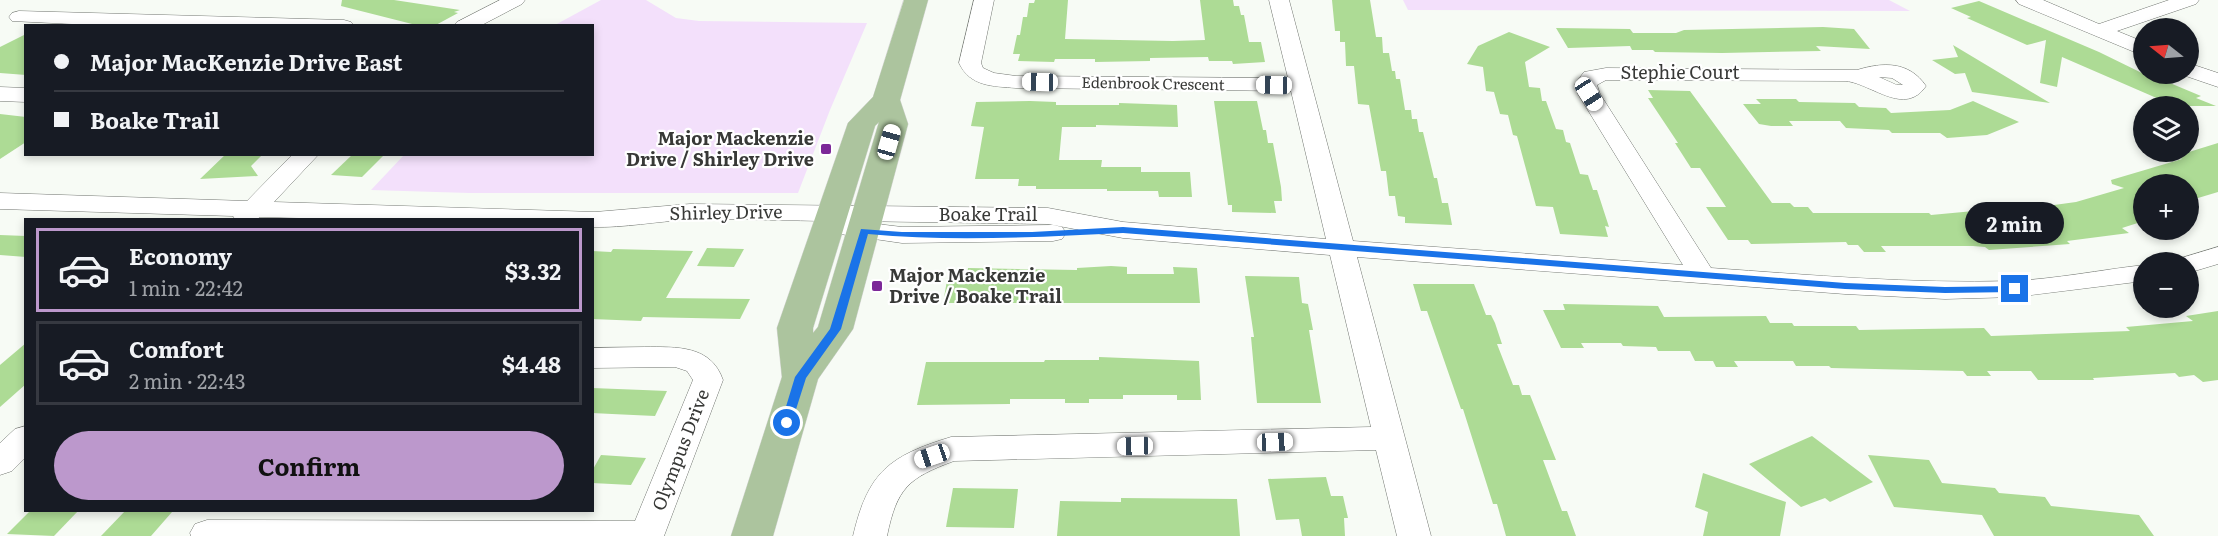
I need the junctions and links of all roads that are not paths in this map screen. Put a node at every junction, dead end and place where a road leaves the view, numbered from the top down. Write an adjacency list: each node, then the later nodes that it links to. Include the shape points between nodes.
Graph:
1 (46, 0): 8 (street)
2 (515, 0): 10 (street)
3 (916, 0): 24 (main road, via 885,100 894,124)
4 (984, 0): 17 (street, Edenbrook Crescent, via 970,63 975,72 990,79)
5 (1279, 0): 17 (street)
6 (2026, 0): 12 (street)
7 (2188, 0): 12 (street)
8 (19, 17): 9 (street); 11 (street)
9 (244, 24)
10 (468, 24)
11 (0, 26)
12 (2100, 31): 13 (street)
13 (2133, 45)
14 (2199, 73): 16 (street)
15 (1858, 76): 29 (street, Stephie Court, via 1606,74 1586,84)
16 (2218, 81)
17 (1301, 86): 25 (street)
18 (0, 94): 19 (street)
19 (24, 95)
20 (305, 156): 22 (street)
21 (0, 201): 22 (street, Shirley Drive)
22 (248, 214): 23 (street, Shirley Drive)
23 (449, 217): 24 (street, Shirley Drive, via 600,218 682,225)
24 (848, 221): 25 (street, Boake Trail, via 902,235 1123,230); 36 (main road, via 836,329 800,377)
25 (1341, 248): 29 (street, Boake Trail); 31 (street)
26 (2218, 255): 27 (street)
27 (2199, 261)
28 (2133, 274): 29 (street, Boake Trail, via 2015,289 1945,290)
29 (1702, 275)
30 (594, 358): 35 (street, Olympus Drive, via 686,360 705,370 708,380)
31 (1390, 438): 37 (street, via 951,450 900,471 887,485 874,512); 38 (street)
32 (24, 439): 33 (street)
33 (0, 463)
34 (212, 526): 35 (street)
35 (647, 535)
36 (752, 536)
37 (870, 536)
38 (1414, 536)

